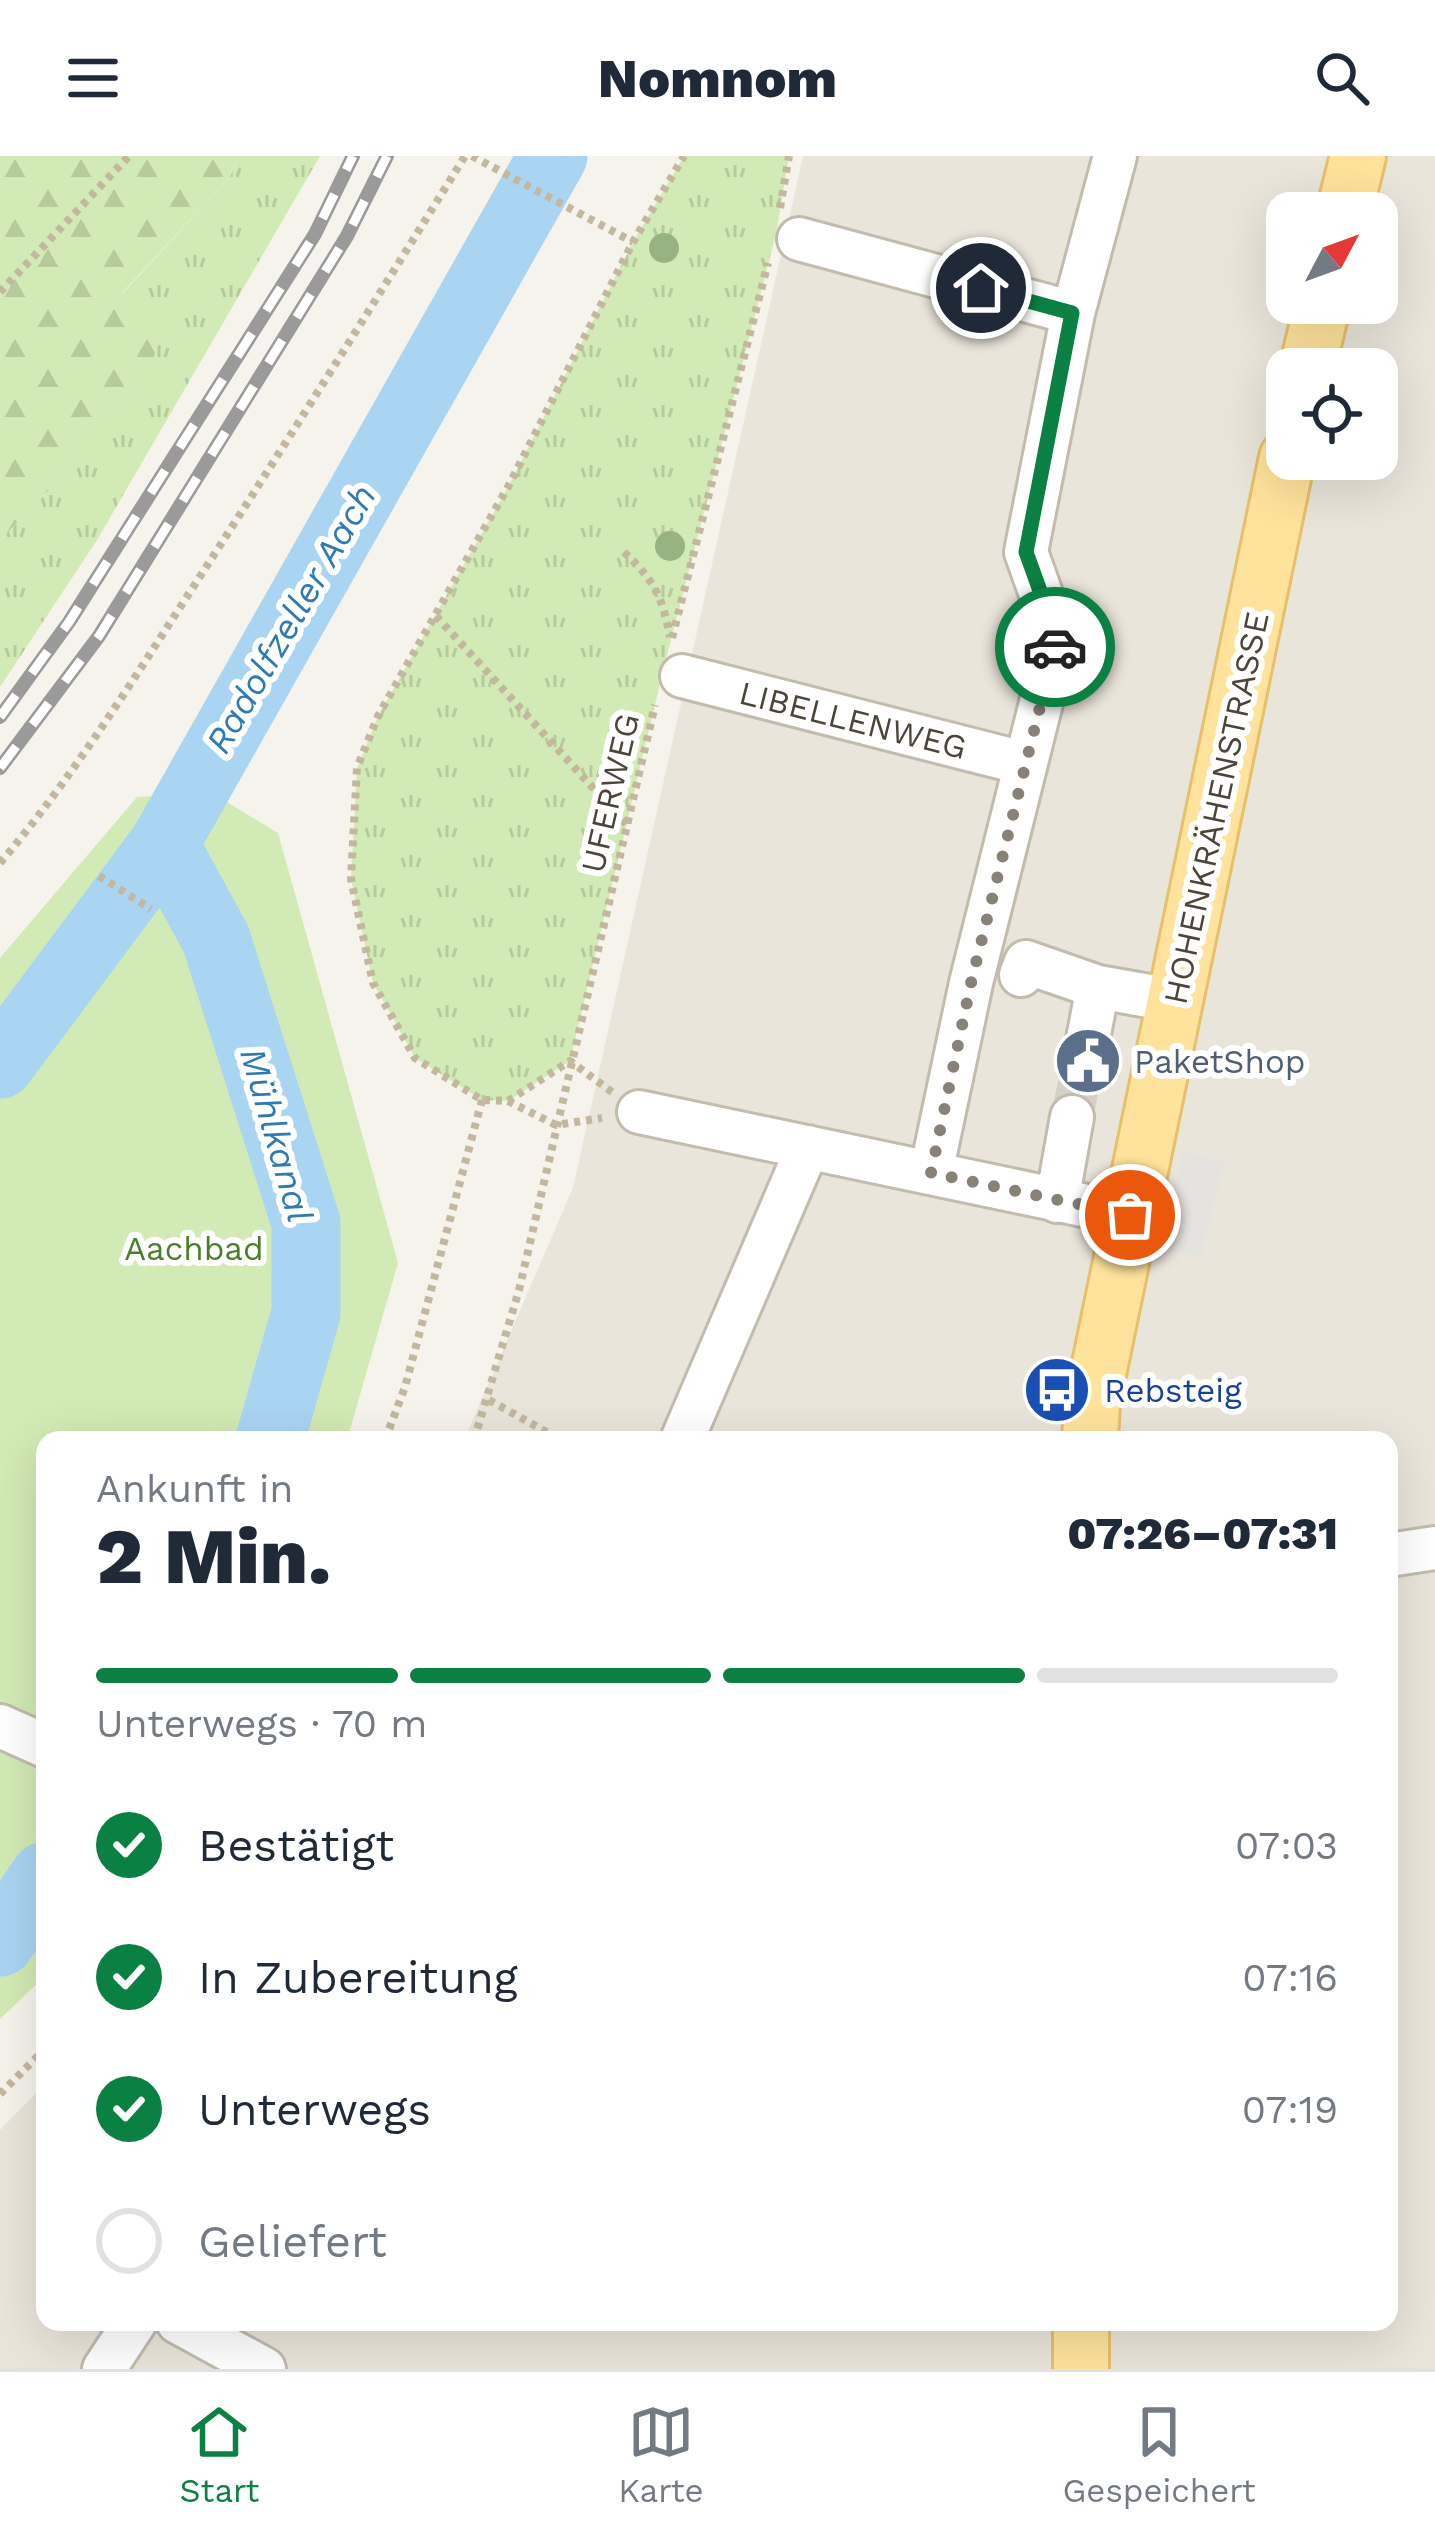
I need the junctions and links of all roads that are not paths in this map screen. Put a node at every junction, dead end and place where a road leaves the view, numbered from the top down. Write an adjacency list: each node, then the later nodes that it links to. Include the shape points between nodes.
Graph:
1 (1115, 156): 5 (street)
2 (1358, 156): 3 (main road)
3 (1350, 192)
4 (782, 237): 5 (street)
5 (1072, 313): 8 (street, via 1026,552 1057,638)
6 (1283, 480): 10 (main road, HOHENKRÄHENSTRASSE)
7 (670, 671): 8 (street, LIBELLENWEG)
8 (1023, 763): 14 (street)
9 (1021, 975): 10 (street, via 1026,962 1087,1016)
10 (1177, 1001): 16 (main road, HOHENKRÄHENSTRASSE)
11 (639, 1112): 13 (street)
12 (1062, 1126): 15 (street)
13 (808, 1147): 14 (street); 17 (street)
14 (931, 1173): 15 (street)
15 (1058, 1201): 16 (street)
16 (1130, 1215): 18 (main road, HOHENKRÄHENSTRASSE)
17 (686, 1431)
18 (1090, 1431)
19 (1435, 1548): 20 (street)
20 (1398, 1554)
21 (0, 1726): 22 (street)
22 (36, 1742)
23 (129, 2331): 26 (street)
24 (194, 2331): 27 (street)
25 (1081, 2331): 28 (main road)
26 (104, 2369)
27 (264, 2369)
28 (1081, 2369)

